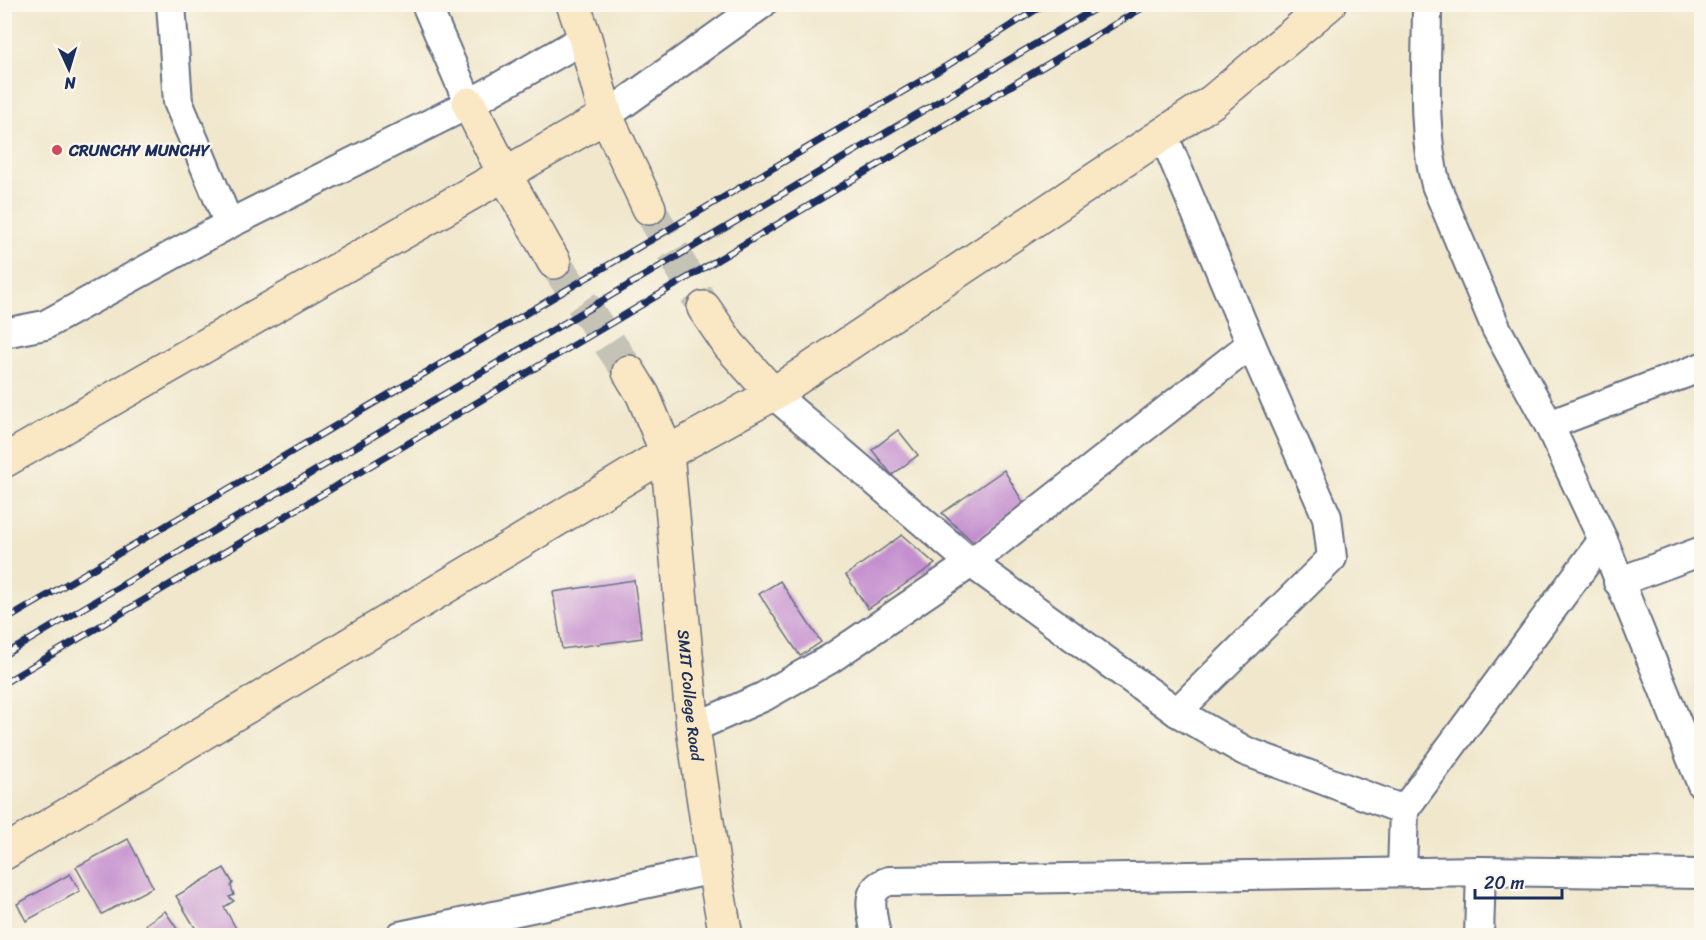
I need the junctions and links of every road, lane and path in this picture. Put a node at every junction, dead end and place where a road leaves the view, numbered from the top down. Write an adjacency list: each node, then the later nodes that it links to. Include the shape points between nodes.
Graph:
1 (171, 4): 13 (street, via 178,102)
2 (426, 4): 8 (street)
3 (573, 4): 7 (main road)
4 (762, 4): 9 (street)
5 (1329, 4): 10 (main road, via 1214,101)
6 (1427, 4): 21 (street, via 1427,140 1436,185 1496,328)
7 (585, 38): 8 (street); 9 (main road)
8 (468, 104): 11 (main road); 13 (street)
9 (606, 116): 11 (main road); 12 (main road)
10 (1163, 134): 17 (street); 20 (main road)
11 (504, 175): 14 (main road); 23 (main road)
12 (649, 208)
13 (229, 224): 16 (street, via 45,325)
14 (554, 262)
15 (704, 308): 20 (main road, via 729,345)
16 (4, 333)
17 (1251, 344): 26 (street); 28 (street, via 1327,517 1332,558)
18 (1701, 367): 21 (street)
19 (629, 372): 22 (main road, SMIT College Road)
20 (773, 394): 22 (main road); 26 (street)
21 (1549, 425): 24 (street)
22 (667, 453): 29 (main road, SMIT College Road); 32 (main road)
23 (4, 461)
24 (1603, 540): 27 (street); 31 (street)
25 (1701, 551): 27 (street)
26 (971, 563): 28 (street); 29 (street, via 830,659 763,697)
27 (1618, 582): 30 (street)
28 (1177, 712): 31 (street, via 1245,751)
29 (693, 728): 33 (main road, SMIT College Road)
30 (1701, 785)
31 (1404, 810): 35 (street)
32 (4, 853)
33 (714, 869): 37 (street); 38 (main road, SMIT College Road)
34 (1481, 871): 35 (street); 36 (street); 40 (street)
35 (1402, 872): 39 (street, via 889,881 873,891)
36 (1701, 874)
37 (400, 936)
38 (726, 936)
39 (876, 936)
40 (1479, 936)

